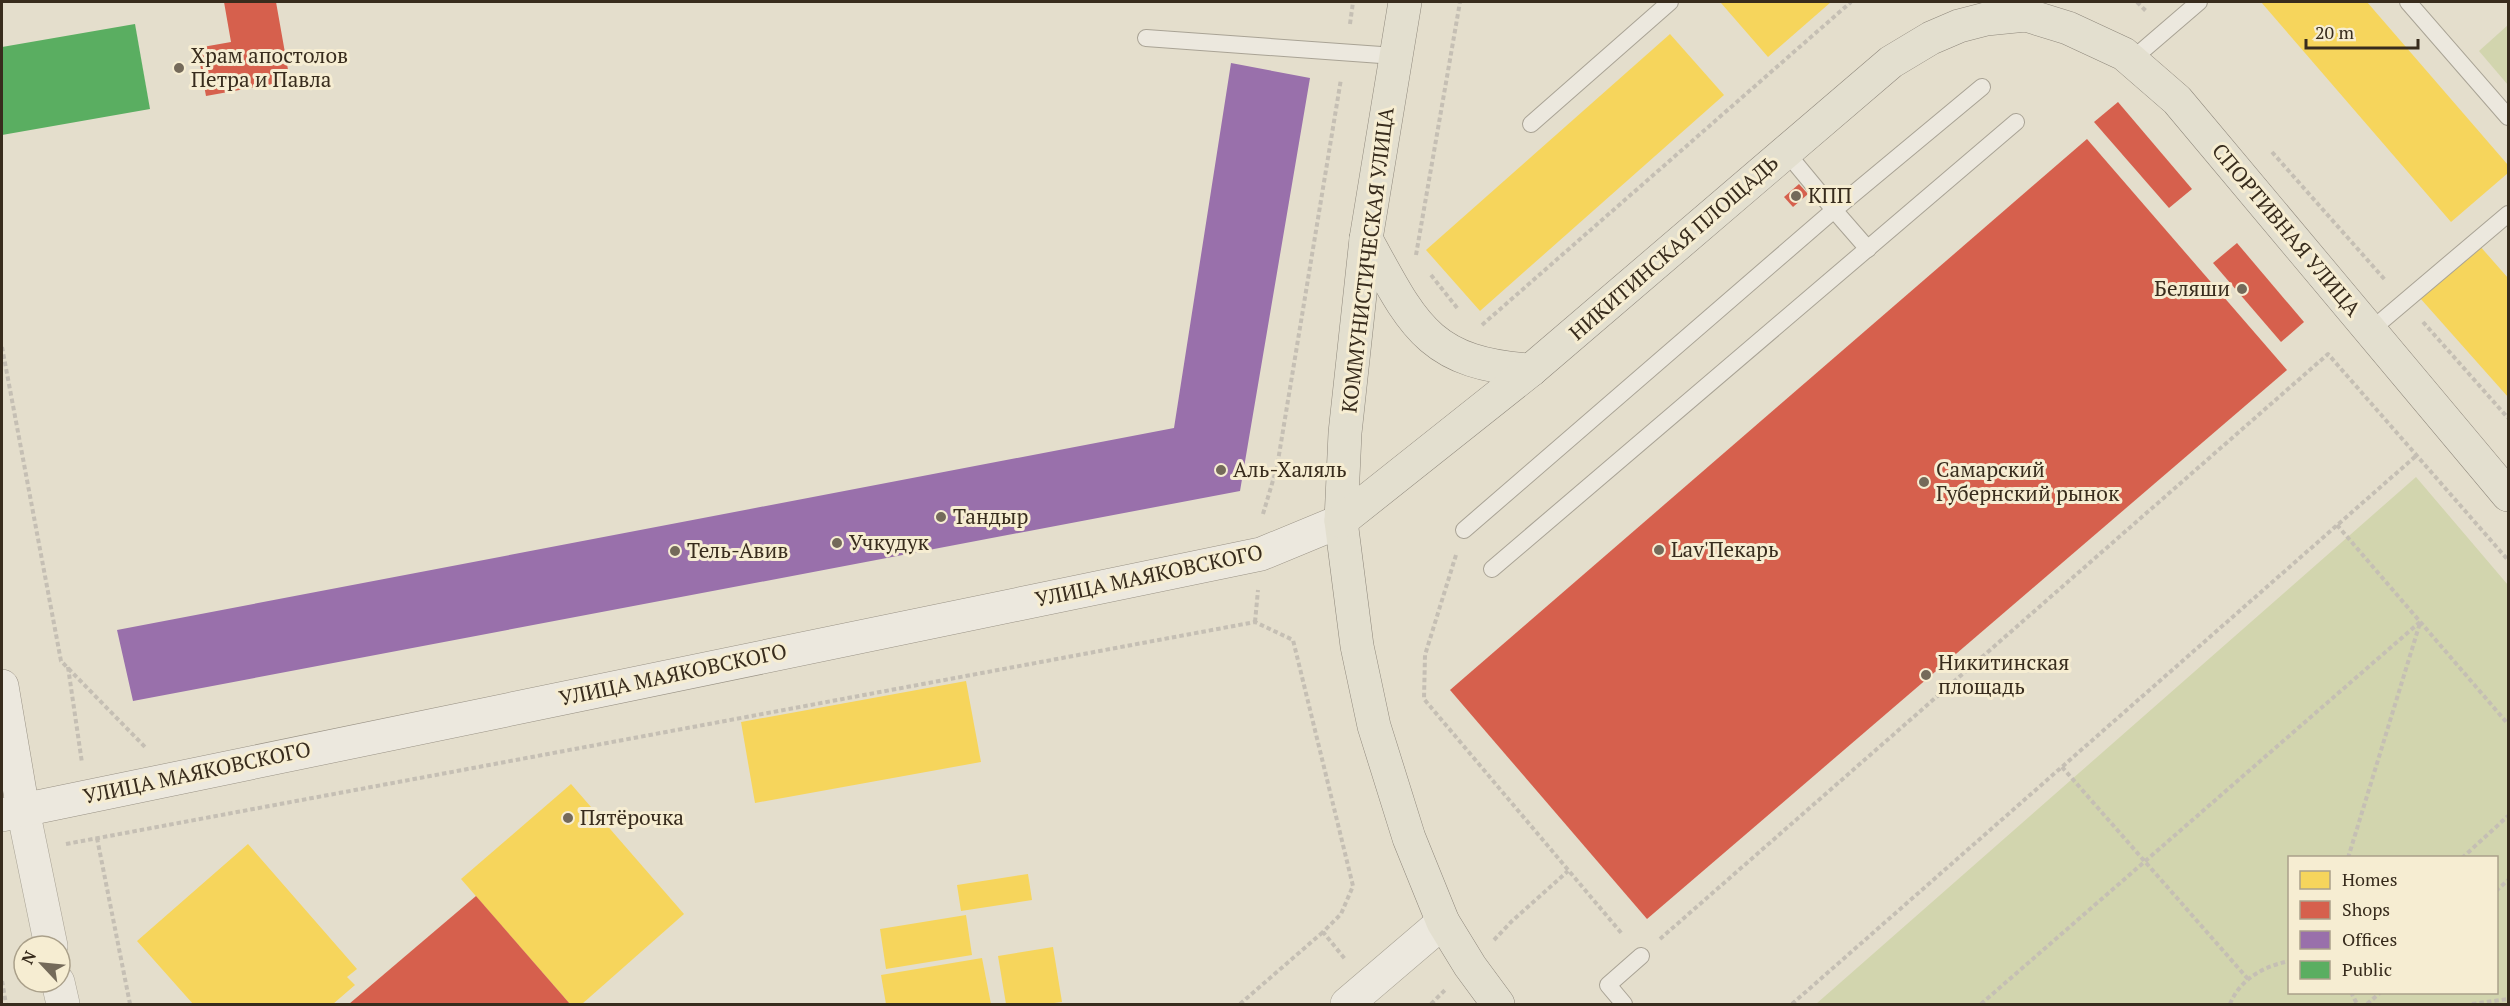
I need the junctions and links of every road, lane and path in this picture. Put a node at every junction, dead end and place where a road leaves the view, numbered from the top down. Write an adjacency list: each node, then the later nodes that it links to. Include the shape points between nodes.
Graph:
1 (1353, 2): 12 (path)
2 (1405, 2): 13 (main road, КОММУНИСТИЧЕСКАЯ УЛИЦА)
3 (1460, 2): 25 (path)
4 (1670, 2): 18 (lane)
5 (1851, 2): 30 (path)
6 (2137, 2): 10 (path)
7 (2199, 2): 10 (lane)
8 (2408, 2): 16 (lane)
9 (2024, 8): 14 (main road, СПОРТИВНАЯ УЛИЦА, via 2124,54); 20 (main road, НИКИТИНСКАЯ ПЛОЩАДЬ, via 1959,26 1891,62)
10 (2164, 31): 14 (lane)
11 (1146, 38): 12 (lane)
12 (1345, 53): 13 (lane); 39 (path, via 1277,467 1262,517)
13 (1395, 56): 23 (main road, КОММУНИСТИЧЕСКАЯ УЛИЦА)
14 (2126, 65): 29 (main road, СПОРТИВНАЯ УЛИЦА, via 2177,100)
15 (1982, 87): 21 (lane)
16 (2508, 117)
17 (2016, 122): 24 (lane)
18 (1531, 124)
19 (2265, 144): 27 (path)
20 (1786, 152): 21 (lane); 32 (main road, НИКИТИНСКАЯ ПЛОЩАДЬ)
21 (1834, 210): 24 (lane); 38 (lane)
22 (2507, 219): 27 (lane)
23 (1366, 239): 32 (main road, via 1401,304 1425,335 1450,353 1500,369); 36 (main road, КОММУНИСТИЧЕСКАЯ УЛИЦА)
24 (1868, 249): 41 (lane)
25 (1416, 256)
26 (1431, 275): 28 (path)
27 (2404, 301): 29 (lane); 33 (path)
28 (1460, 312)
29 (2371, 330): 35 (main road, СПОРТИВНАЯ УЛИЦА)
30 (1475, 331)
31 (2, 347): 44 (path, via 61,661)
32 (1531, 370): 36 (main road, НИКИТИНСКАЯ ПЛОЩАДЬ)
33 (2508, 418)
34 (2416, 455): 37 (path); 40 (path); 61 (path, via 2328,354)
35 (2508, 495)
36 (1341, 520): 39 (street, УЛИЦА МАЯКОВСКОГО); 58 (main road, КОММУНИСТИЧЕСКАЯ УЛИЦА, via 1357,646 1374,726 1409,838)
37 (2337, 525): 43 (path); 48 (path)
38 (1464, 530): 57 (path, via 1425,656 1424,699)
39 (1261, 554): 42 (path); 49 (street, УЛИЦА МАЯКОВСКОГО)
40 (2508, 560)
41 (1492, 569)
42 (1255, 622): 52 (path); 59 (path, via 1293,640 1353,885 1341,914)
43 (2420, 622): 46 (path); 54 (path); 56 (path)
44 (67, 666): 47 (path, via 146,748); 49 (path)
45 (2, 686): 50 (street)
46 (2508, 724)
47 (158, 746)
48 (2062, 767): 56 (path); 74 (path)
49 (90, 794): 50 (street, УЛИЦА МАЯКОВСКОГО); 52 (path)
50 (12, 812): 53 (street)
51 (2508, 816): 55 (path)
52 (97, 838): 53 (path); 70 (path)
53 (33, 851): 60 (street)
54 (2349, 856)
55 (2464, 856)
56 (2145, 862): 63 (path); 75 (path)
57 (1568, 871): 61 (path); 65 (path, via 1512,921)
58 (1443, 922): 65 (main road, КОММУНИСТИЧЕСКАЯ УЛИЦА); 67 (street)
59 (1323, 932): 67 (path); 71 (path)
60 (49, 934)
61 (1641, 956): 73 (lane, via 1608,985)
62 (2288, 961): 63 (path, via 2271,965)
63 (2248, 979): 76 (path)
64 (2, 981): 69 (path)
65 (1486, 992): 72 (path)
66 (2380, 994): 77 (path)
67 (1357, 996)
68 (2508, 999): 78 (path)
69 (6, 1005)
70 (130, 1005)
71 (1240, 1005)
72 (1431, 1005)
73 (1624, 1005)
74 (1792, 1005)
75 (1981, 1005)
76 (2230, 1005)
77 (2367, 1005)
78 (2472, 1005)

